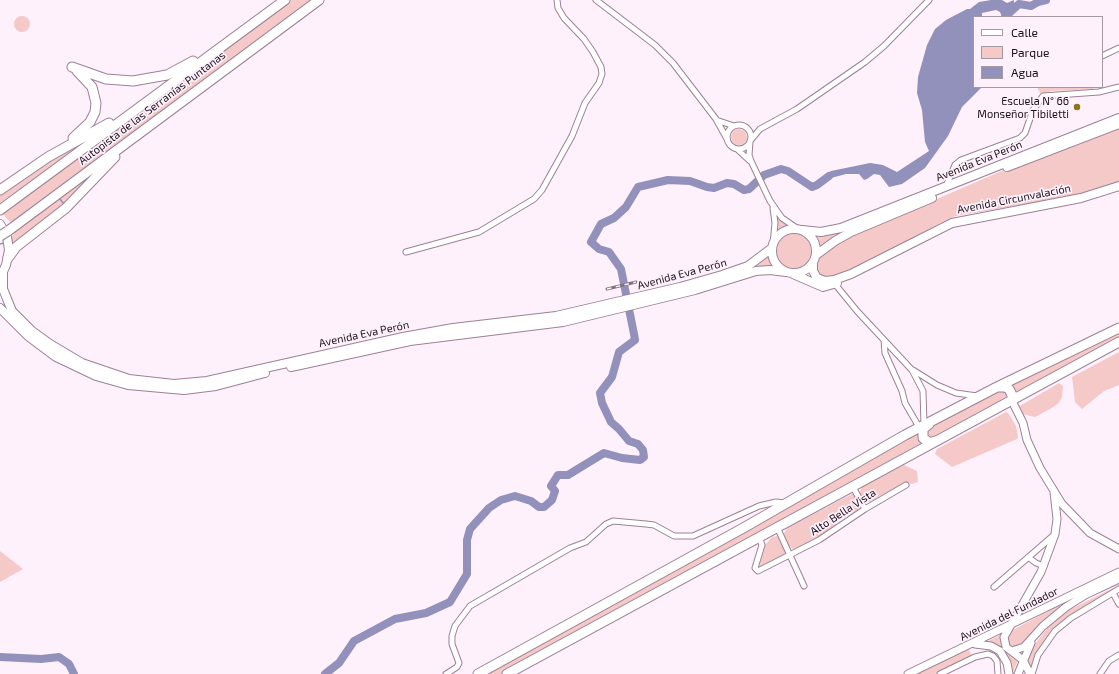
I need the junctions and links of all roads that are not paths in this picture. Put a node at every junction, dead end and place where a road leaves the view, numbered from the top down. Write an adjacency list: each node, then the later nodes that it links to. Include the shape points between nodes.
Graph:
1 (280, 0): 22 (highway, via 188,65 162,76 120,81 72,68 92,87 96,98 95,112 85,129)
2 (285, 0): 9 (highway, Autopista de las Serranías Puntanas)
3 (319, 0): 11 (highway, Autopista de las Serranías Puntanas)
4 (557, 0): 33 (street, via 564,18 593,52 602,74 542,190 534,199 479,232)
5 (596, 0): 14 (street, via 665,54)
6 (929, 0): 18 (street, via 865,62 796,109)
7 (1119, 48): 8 (street)
8 (1103, 56)
9 (179, 78): 22 (highway, via 102,127); 28 (highway, Autopista de las Serranías Puntanas)
10 (1119, 86): 12 (street)
11 (196, 90): 31 (highway, Autopista de las Serranías Puntanas, bridge); 35 (highway, via 118,154 66,208 19,244)
12 (1099, 90): 24 (street, via 1043,96 1033,110 1025,133 1020,138 961,160)
13 (1119, 118): 24 (main road, Avenida Eva Perón)
14 (716, 119): 16 (street); 19 (street)
15 (1119, 124): 34 (main road, Avenida Eva Perón, via 866,225 835,241)
16 (734, 126): 17 (street); 19 (street, via 728,132)
17 (746, 127): 18 (street); 20 (street)
18 (760, 129): 20 (street)
19 (727, 139): 21 (street, via 731,146)
20 (750, 141): 21 (street, via 744,148); 23 (street)
21 (737, 149): 23 (street)
22 (48, 157): 26 (highway)
23 (750, 161): 27 (street)
24 (946, 186): 30 (main road, Avenida Eva Perón, via 840,228 821,232)
25 (1119, 186): 38 (main road, Avenida Circunvalación, via 1081,198 976,216 952,223)
26 (0, 190)
27 (770, 202): 30 (street, via 782,218); 32 (street, via 775,223)
28 (0, 210)
29 (0, 224): 35 (main road, via 8,243)
30 (800, 230): 32 (main road, via 783,232); 34 (main road, via 808,233 814,241)
31 (0, 236)
32 (773, 246): 37 (main road, via 772,257 776,264); 41 (main road, Avenida Eva Perón, via 760,259 741,269)
33 (406, 252)
34 (816, 255): 36 (main road)
35 (8, 258): 39 (main road)
36 (813, 264): 37 (main road, via 806,270); 38 (main road, Avenida Circunvalación, via 813,273 821,280 834,280)
37 (790, 273): 40 (main road, via 820,286); 41 (main road, Avenida Eva Perón, via 756,271 695,290)
38 (851, 274): 40 (main road, Avenida Circunvalación)
39 (2, 275): 42 (main road, Avenida Eva Perón, via 4,294 12,311 50,344 82,363 129,379 174,384 207,381 453,328 538,319)
40 (835, 284): 46 (street)
41 (646, 298): 42 (main road, Avenida Eva Perón)
42 (610, 307): 43 (main road, Avenida Eva Perón, via 536,326 410,341 216,386 184,390 128,385 83,371 38,344)
43 (0, 308)
44 (1119, 323): 49 (highway)
45 (1119, 328): 49 (highway)
46 (884, 340): 51 (street); 56 (street, via 885,353 905,404)
47 (1119, 342): 50 (highway)
48 (1119, 346): 50 (highway)
49 (1054, 359): 52 (highway)
50 (1076, 366): 54 (highway)
51 (912, 370): 53 (street, via 937,386 956,394); 56 (street, via 923,391)
52 (997, 387): 53 (highway); 54 (highway, via 1009,389)
53 (979, 396): 55 (highway)
54 (1012, 401): 57 (highway); 60 (main road, via 1026,440)
55 (936, 418): 56 (highway); 57 (highway, via 923,429 923,438 930,443)
56 (921, 426): 61 (highway)
57 (942, 439): 59 (highway)
58 (906, 485): 62 (street, Alto Bella Vista)
59 (854, 487): 62 (street); 63 (highway)
60 (1054, 492): 64 (main road, via 1057,520); 66 (main road, via 1077,522 1090,533)
61 (786, 503): 83 (street, via 776,502 759,506 693,536 674,536 654,525 613,521 606,524 586,542 570,548 470,606 455,626 452,636 452,644 459,663); 84 (highway)
62 (865, 509): 67 (street, Alto Bella Vista, via 819,540)
63 (777, 527): 65 (highway); 67 (street)
64 (1055, 534): 68 (street); 69 (main road)
65 (759, 537): 67 (street, Alto Bella Vista, via 762,546 755,568 758,571); 85 (highway)
66 (1119, 549)
67 (791, 555): 72 (street)
68 (1028, 557): 69 (street); 73 (street)
69 (1044, 566): 77 (main road)
70 (1119, 572): 77 (main road, Avenida del Fundador)
71 (1119, 579): 78 (main road, Avenida del Fundador, via 1075,601)
72 (804, 586)
73 (994, 588)
74 (1119, 589): 75 (street)
75 (1112, 593): 76 (street); 91 (street, via 1055,631 1038,655)
76 (1119, 604)
77 (1010, 626): 79 (main road, Avenida del Fundador); 80 (main road, via 1004,643)
78 (1043, 626): 80 (main road, via 1024,647); 82 (main road)
79 (969, 645): 86 (main road, Avenida del Fundador); 89 (main road, via 985,644 996,648 1004,657)
80 (1012, 652): 82 (main road)
81 (1119, 655): 92 (street, via 1109,661)
82 (1023, 660): 90 (main road); 91 (main road)
83 (446, 674)
84 (478, 674)
85 (507, 674)
86 (908, 674)
87 (940, 674): 88 (street, via 975,657 988,654 993,656 998,666)
88 (998, 674)
89 (1009, 674)
90 (1018, 674)
91 (1031, 674)
92 (1100, 674)

